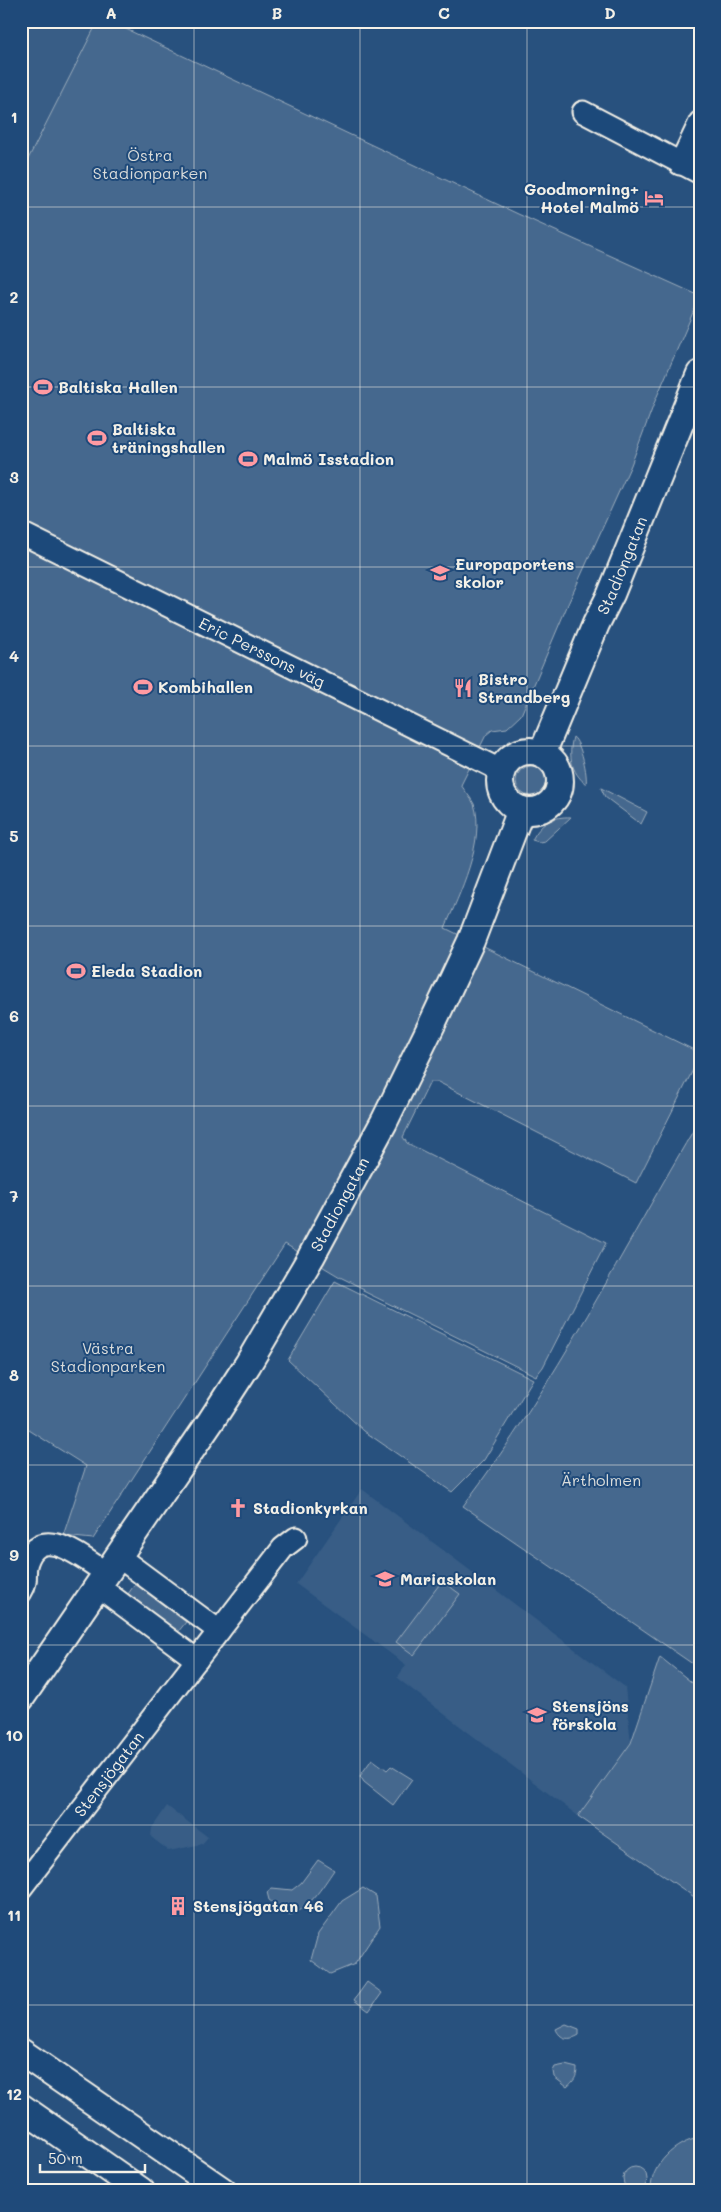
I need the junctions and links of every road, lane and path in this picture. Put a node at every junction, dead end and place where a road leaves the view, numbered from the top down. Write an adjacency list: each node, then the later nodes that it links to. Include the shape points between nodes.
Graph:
1 (582, 112): 3 (street)
2 (700, 122): 3 (street)
3 (680, 164): 4 (street)
4 (700, 173)
5 (700, 374): 7 (main road, Stadiongatan)
6 (21, 533): 8 (street, Eric Perssons väg)
7 (542, 754): 8 (main road, via 522,752); 9 (main road, via 557,768 558,794 545,807 529,812)
8 (491, 766): 9 (main road, via 502,791 512,806)
9 (520, 810): 11 (main road, Stadiongatan, via 471,941 355,1177 248,1364)
10 (296, 1538): 13 (street, Stensjögatan, via 283,1548)
11 (109, 1573): 12 (street, via 71,1550 54,1543 45,1544 34,1550 27,1561 25,1585); 13 (street); 14 (street); 15 (main road, Stadiongatan)
12 (21, 1592)
13 (219, 1631): 14 (street, Stensjögatan)
14 (197, 1660): 16 (street, Stensjögatan)
15 (21, 1698)
16 (21, 1888)
17 (21, 2052): 20 (main road)
18 (21, 2107): 19 (main road)
19 (141, 2191)
20 (223, 2191)

